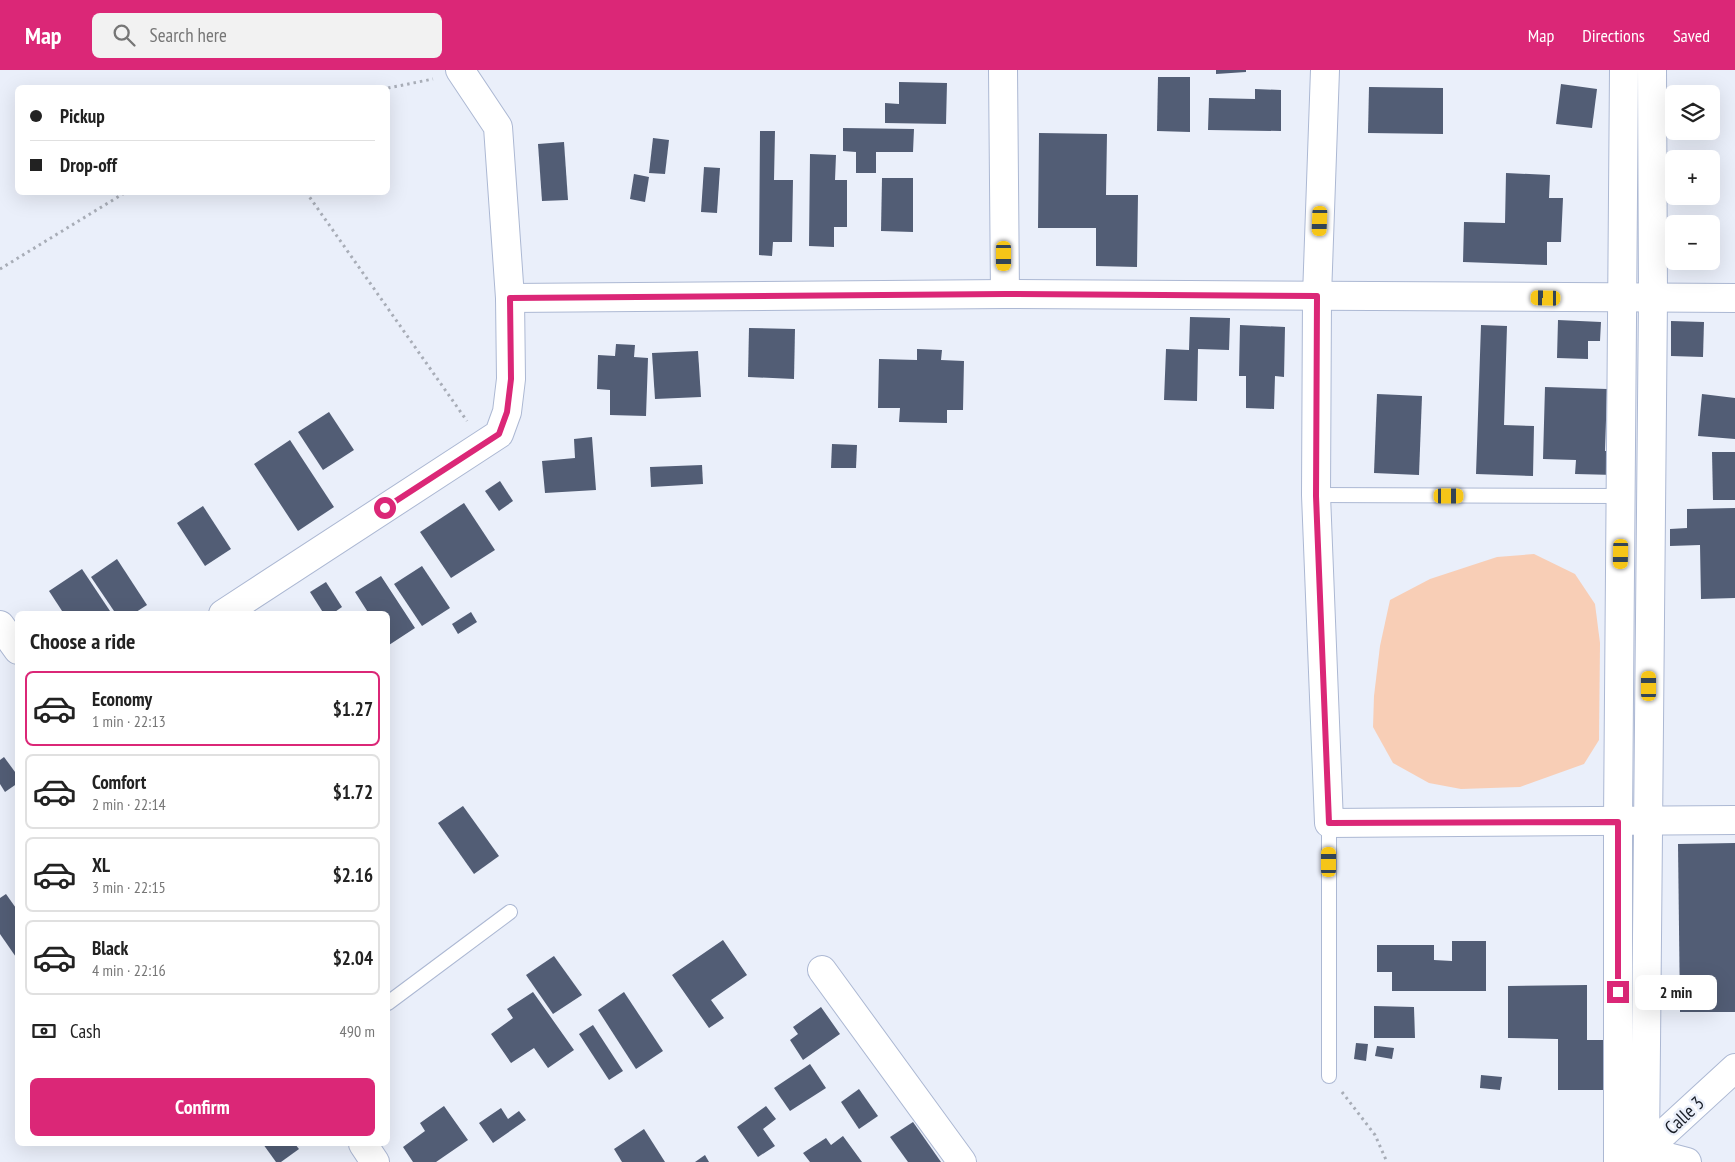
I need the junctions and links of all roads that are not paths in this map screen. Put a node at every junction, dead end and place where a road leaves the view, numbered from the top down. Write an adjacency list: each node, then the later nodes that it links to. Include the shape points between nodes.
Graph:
1 (1003, 70): 6 (street)
2 (1325, 70): 7 (street)
3 (1624, 70): 11 (street)
4 (1652, 70): 9 (street)
5 (466, 71): 8 (street, via 498,127)
6 (1005, 294): 7 (street); 8 (street)
7 (1317, 296): 11 (street); 12 (street)
8 (510, 298): 14 (street, via 511,379 507,412 499,434)
9 (1653, 298): 10 (street); 11 (street); 19 (street)
10 (1735, 298)
11 (1622, 299): 13 (street)
12 (1316, 496): 13 (lane); 20 (street)
13 (1621, 496): 18 (street)
14 (228, 611)
15 (0, 625): 16 (street)
16 (15, 646)
17 (1735, 820): 19 (street)
18 (1618, 822): 19 (street); 20 (street); 30 (street)
19 (1648, 822): 27 (street)
20 (1329, 823): 25 (lane)
21 (510, 912): 23 (lane)
22 (822, 970): 29 (street)
23 (390, 1002)
24 (1735, 1068): 27 (street, Calle 3)
25 (1329, 1076)
26 (363, 1146): 28 (street)
27 (1639, 1156): 31 (street)
28 (375, 1162)
29 (962, 1162)
30 (1618, 1162)
31 (1687, 1162)

